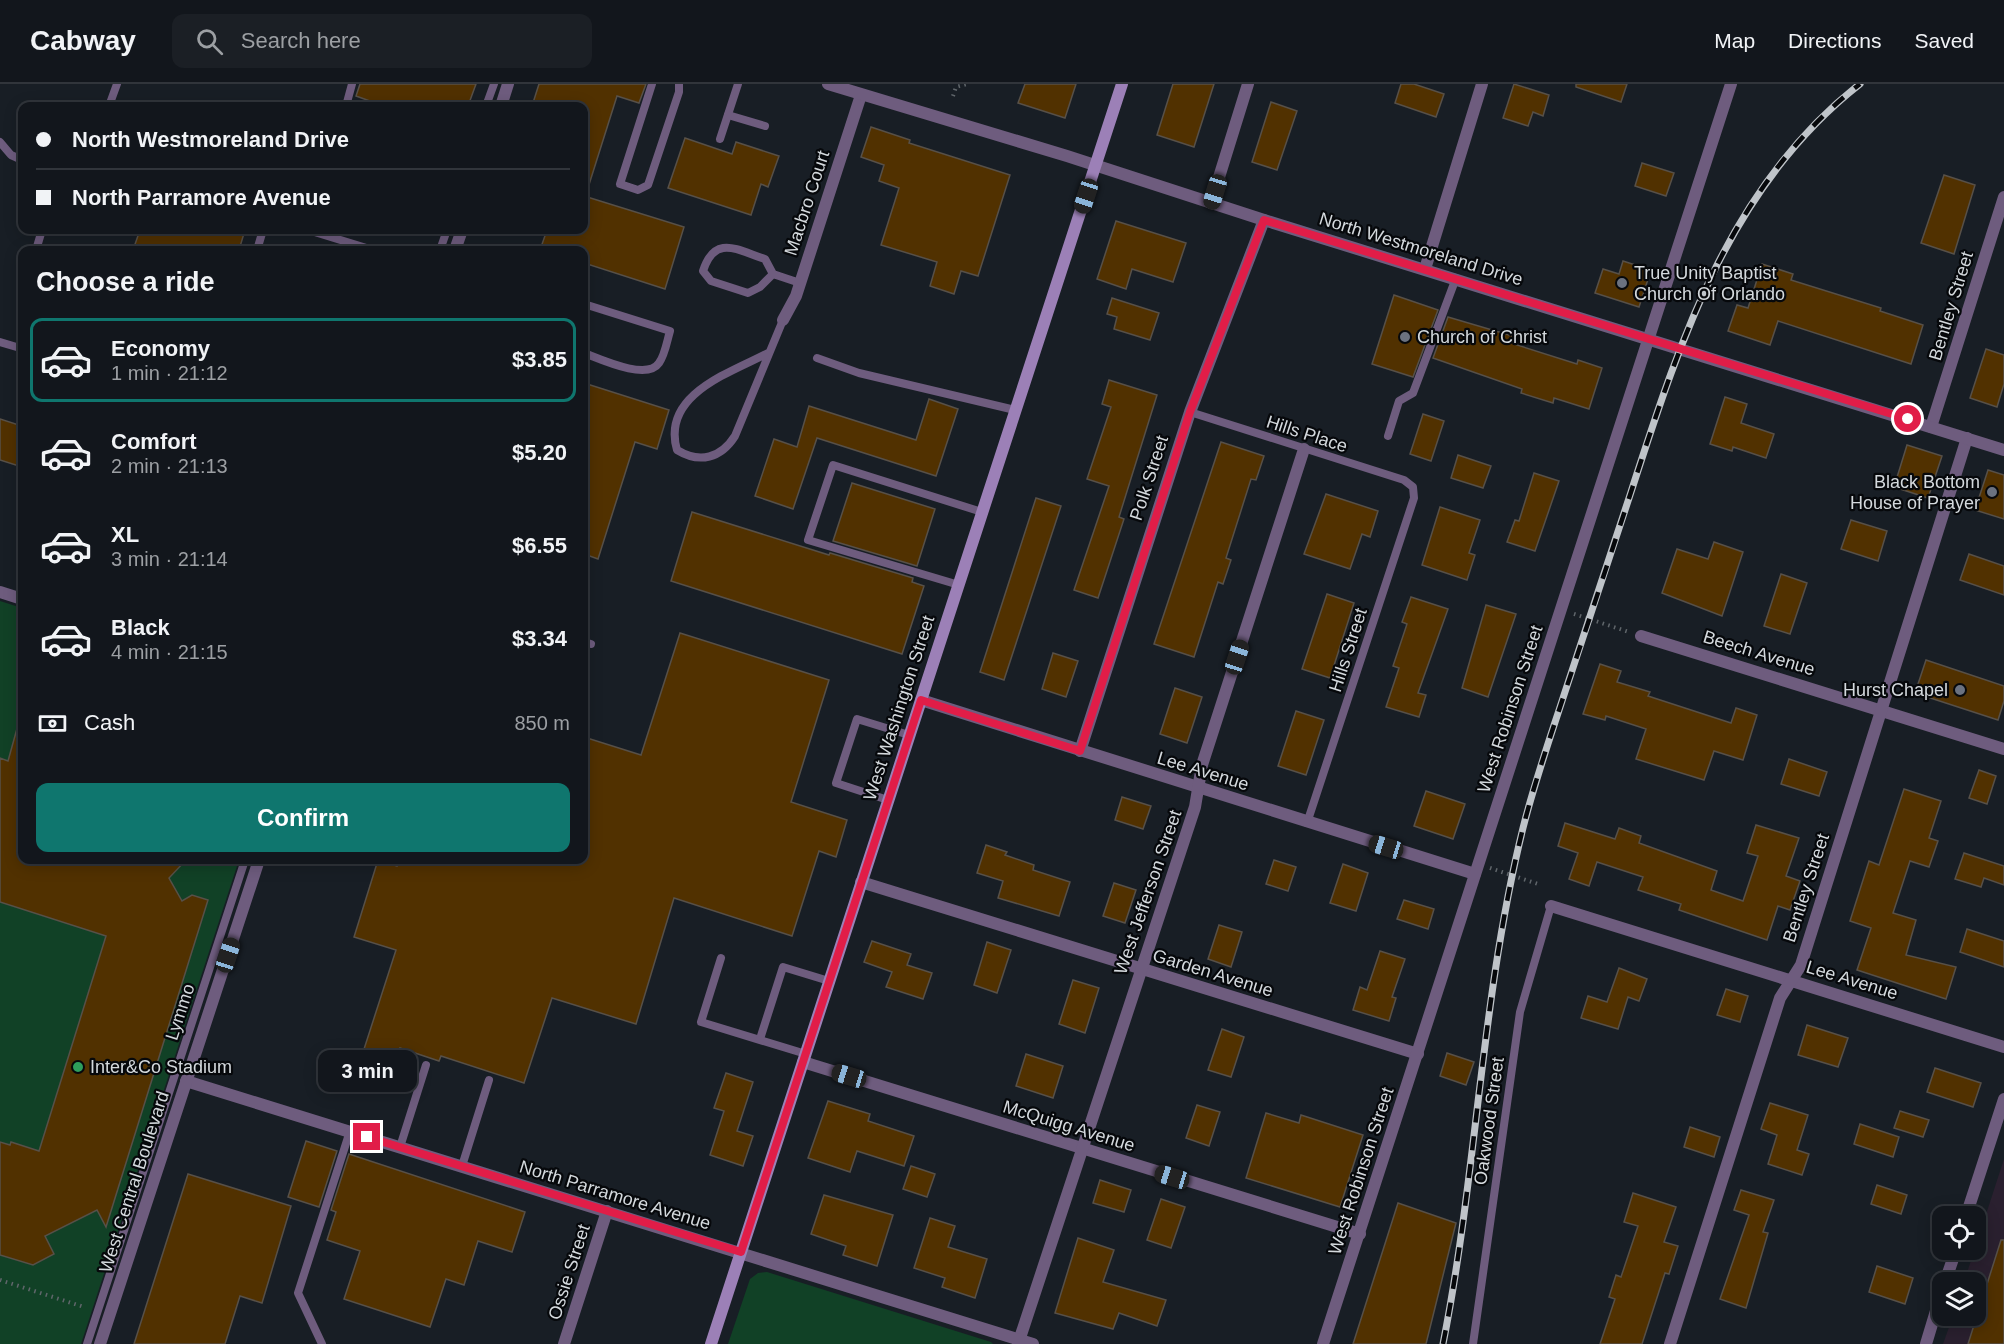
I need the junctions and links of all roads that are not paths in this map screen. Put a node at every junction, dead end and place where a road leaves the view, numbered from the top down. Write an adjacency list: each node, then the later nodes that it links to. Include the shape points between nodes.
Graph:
1 (117, 84): 14 (lane)
2 (352, 84): 15 (lane)
3 (494, 84): 16 (lane)
4 (508, 84): 17 (street)
5 (652, 84): 6 (lane, via 620,184 638,190 648,185)
6 (679, 84)
7 (738, 84): 18 (lane)
8 (828, 84): 13 (street, North Westmoreland Drive)
9 (1122, 84): 23 (main road, West Washington Street)
10 (1248, 84): 25 (street)
11 (1482, 84): 29 (street)
12 (1731, 84): 35 (street, West Robinson Street)
13 (861, 95): 23 (street, North Westmoreland Drive); 32 (street, Macbro Court)
14 (110, 102)
15 (347, 102)
16 (487, 102)
17 (502, 102)
18 (728, 115): 19 (lane); 20 (lane)
19 (765, 126)
20 (720, 139)
21 (0, 142): 22 (lane)
22 (18, 158)
23 (1096, 165): 25 (street, North Westmoreland Drive); 41 (main road, West Washington Street)
24 (2004, 197): 43 (street, Bentley Street)
25 (1211, 203): 26 (street, North Westmoreland Drive)
26 (1264, 220): 29 (street, North Westmoreland Drive); 42 (street, Polk Street)
27 (321, 234): 28 (lane)
28 (360, 246)
29 (1425, 269): 31 (street, North Westmoreland Drive)
30 (773, 274): 30 (lane, via 765,259 726,247 716,248 708,255 703,271 711,281 748,293); 32 (lane)
31 (1456, 278): 35 (street, North Westmoreland Drive); 44 (lane, via 1413,393 1399,401)
32 (801, 283): 34 (street, Macbro Court)
33 (588, 305): 39 (lane, via 670,331 661,362 650,370 637,370)
34 (783, 320): 38 (lane)
35 (1650, 339): 43 (street, North Westmoreland Drive); 64 (street, West Robinson Street)
36 (0, 342): 37 (lane)
37 (18, 345)
38 (768, 353): 38 (lane, via 728,447 698,459 676,450 673,430 688,399)
39 (588, 354)
40 (817, 358): 41 (lane, via 859,373)
41 (1015, 410): 49 (main road, West Washington Street)
42 (1190, 412): 46 (lane, Hills Place); 58 (street, Polk Street)
43 (1931, 427): 45 (street, North Westmoreland Drive)
44 (1388, 436)
45 (1968, 438): 47 (street, North Westmoreland Drive); 55 (street, Bentley Street)
46 (1304, 449): 48 (lane, Hills Place, via 1404,480); 59 (street, West Jefferson Street, via 1202,765)
47 (2004, 450)
48 (1413, 487): 61 (lane, Hills Street, via 1414,498)
49 (982, 512): 50 (main road, West Washington Street); 50 (lane, via 833,465 808,540)
50 (958, 585): 54 (main road, West Washington Street)
51 (0, 592): 52 (street)
52 (18, 598)
53 (1641, 636): 55 (street, Beech Avenue)
54 (921, 700): 56 (main road, West Washington Street); 58 (street, Lee Avenue)
55 (1881, 710): 57 (street, Beech Avenue); 69 (street, Bentley Street, via 1801,965)
56 (909, 735): 60 (main road, West Washington Street); 60 (lane, via 857,719 836,783)
57 (2004, 749)
58 (1080, 751): 59 (street, Lee Avenue)
59 (1198, 788): 61 (street, Lee Avenue); 68 (street, West Jefferson Street)
60 (888, 800): 65 (main road, West Washington Street)
61 (1307, 823): 64 (street, Lee Avenue)
62 (243, 864): 89 (lane, Lymmo)
63 (258, 864): 77 (street, West Central Boulevard)
64 (1475, 874): 73 (street, West Robinson Street)
65 (861, 882): 68 (street, Garden Avenue); 70 (main road, West Washington Street)
66 (1551, 906): 69 (street, Lee Avenue); 96 (lane, Oakwood Street, via 1520,1012)
67 (721, 958): 71 (lane, via 701,1022)
68 (1140, 970): 73 (street, Garden Avenue); 81 (street, West Jefferson Street)
69 (1791, 980): 72 (street, Lee Avenue); 97 (street, Bentley Street, via 1780,998)
70 (829, 981): 71 (lane, via 783,967); 74 (main road, West Washington Street)
71 (760, 1039): 74 (lane)
72 (2004, 1047)
73 (1418, 1054): 85 (street, West Robinson Street)
74 (804, 1058): 81 (street, McQuigg Avenue); 86 (main road, West Washington Street)
75 (426, 1065): 80 (lane)
76 (489, 1080): 82 (lane)
77 (186, 1081): 79 (street, North Parramore Avenue); 90 (street, West Central Boulevard)
78 (2004, 1100): 83 (street)
79 (350, 1131): 80 (street, North Parramore Avenue); 91 (lane, via 298,1293)
80 (400, 1147): 82 (street, North Parramore Avenue)
81 (1080, 1149): 85 (street, McQuigg Avenue); 88 (street, West Jefferson Street)
82 (462, 1166): 84 (street, North Parramore Avenue)
83 (1969, 1206)
84 (607, 1211): 86 (street, North Parramore Avenue); 92 (street, Ossie Street)
85 (1360, 1234): 95 (street, West Robinson Street)
86 (741, 1252): 88 (street, North Parramore Avenue); 93 (main road, West Washington Street)
87 (1932, 1324): 98 (street)
88 (1018, 1342): 94 (street, North Parramore Avenue)
89 (87, 1344)
90 (100, 1344)
91 (322, 1344)
92 (564, 1344)
93 (711, 1344)
94 (1033, 1344)
95 (1323, 1344)
96 (1473, 1344)
97 (1670, 1344)
98 (1926, 1344)

